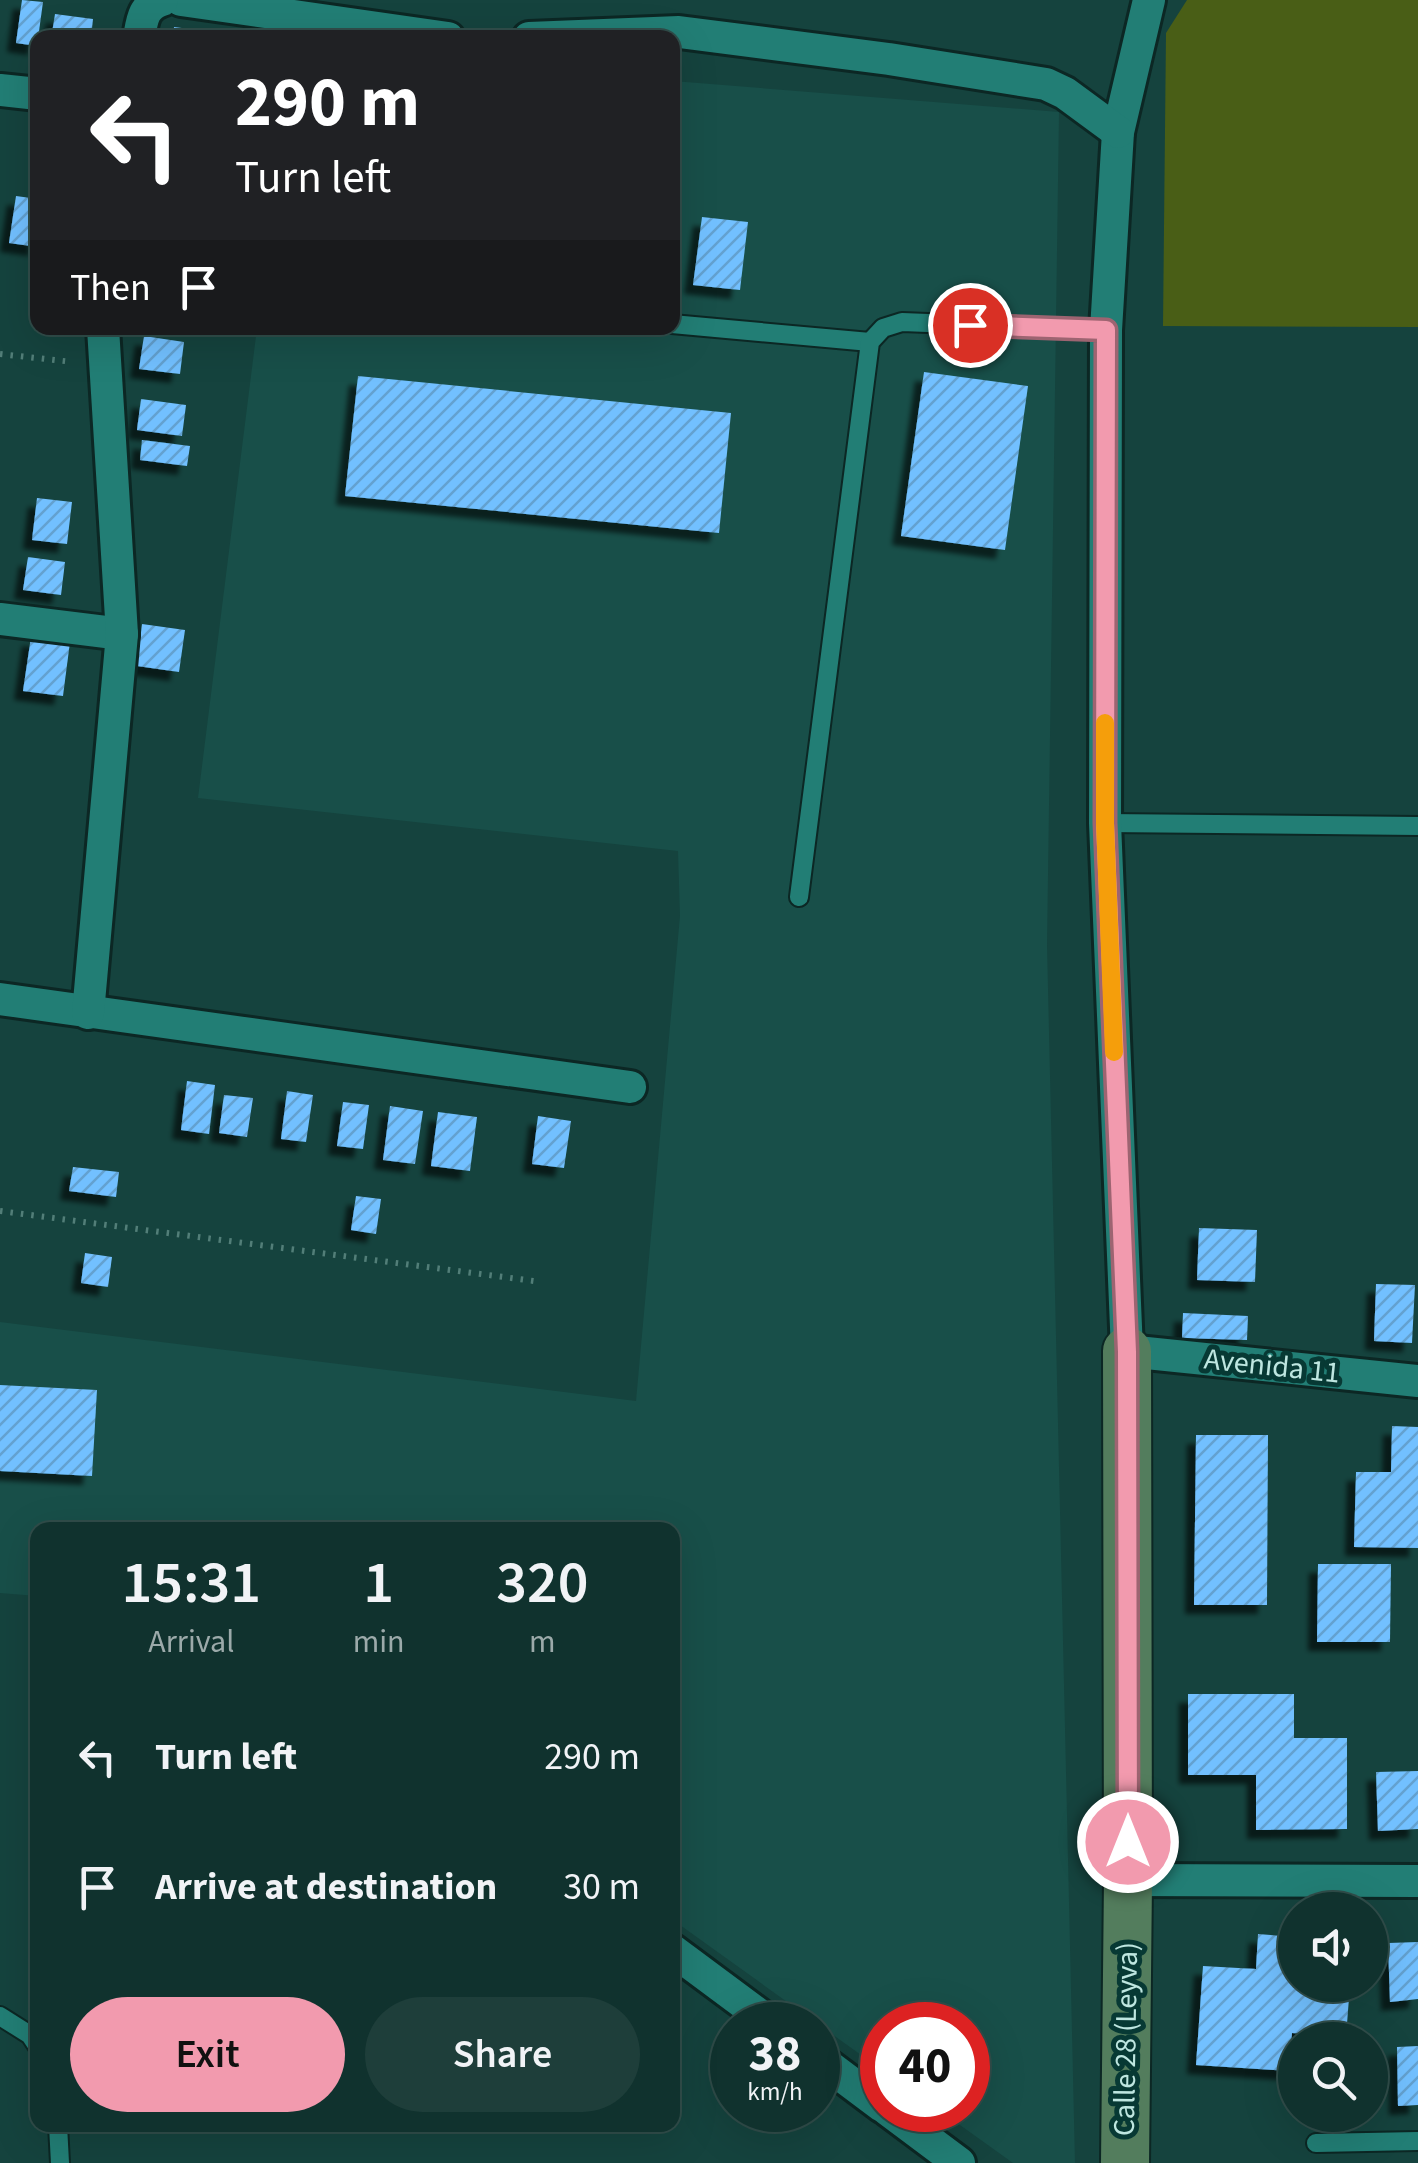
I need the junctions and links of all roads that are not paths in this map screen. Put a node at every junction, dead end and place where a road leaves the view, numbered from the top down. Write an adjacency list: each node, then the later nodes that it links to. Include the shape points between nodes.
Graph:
1 (162, 0): 4 (street, via 143,13)
2 (181, 0): 5 (street)
3 (1148, 0): 9 (street, Calle 28 (Leyva))
4 (140, 30)
5 (392, 30)
6 (680, 32): 9 (street, via 1046,84)
7 (0, 90): 8 (street)
8 (30, 93)
9 (1118, 132): 11 (street, Calle 28 (Leyva))
10 (680, 325): 13 (lane)
11 (1106, 330): 13 (lane, via 902,322); 16 (street, Calle 28 (Leyva))
12 (104, 335): 15 (street)
13 (870, 342): 18 (lane)
14 (0, 619): 15 (street)
15 (122, 634): 20 (street)
16 (1105, 823): 17 (lane); 22 (street, Calle 28 (Leyva))
17 (1418, 826)
18 (799, 897)
19 (0, 1000): 20 (street)
20 (88, 1013): 21 (street)
21 (630, 1086)
22 (1127, 1352): 23 (street, Avenida 11); 24 (street, Calle 28 (Leyva))
23 (1418, 1380)
24 (1128, 1880): 25 (street); 36 (street, Calle 28 (Leyva))
25 (1418, 1881)
26 (680, 1956): 27 (street)
27 (743, 2002)
28 (0, 2016): 29 (lane)
29 (30, 2035)
30 (58, 2132): 34 (lane)
31 (917, 2132): 35 (street)
32 (1418, 2140): 33 (lane)
33 (1316, 2143)
34 (60, 2163)
35 (959, 2163)
36 (1125, 2163)

